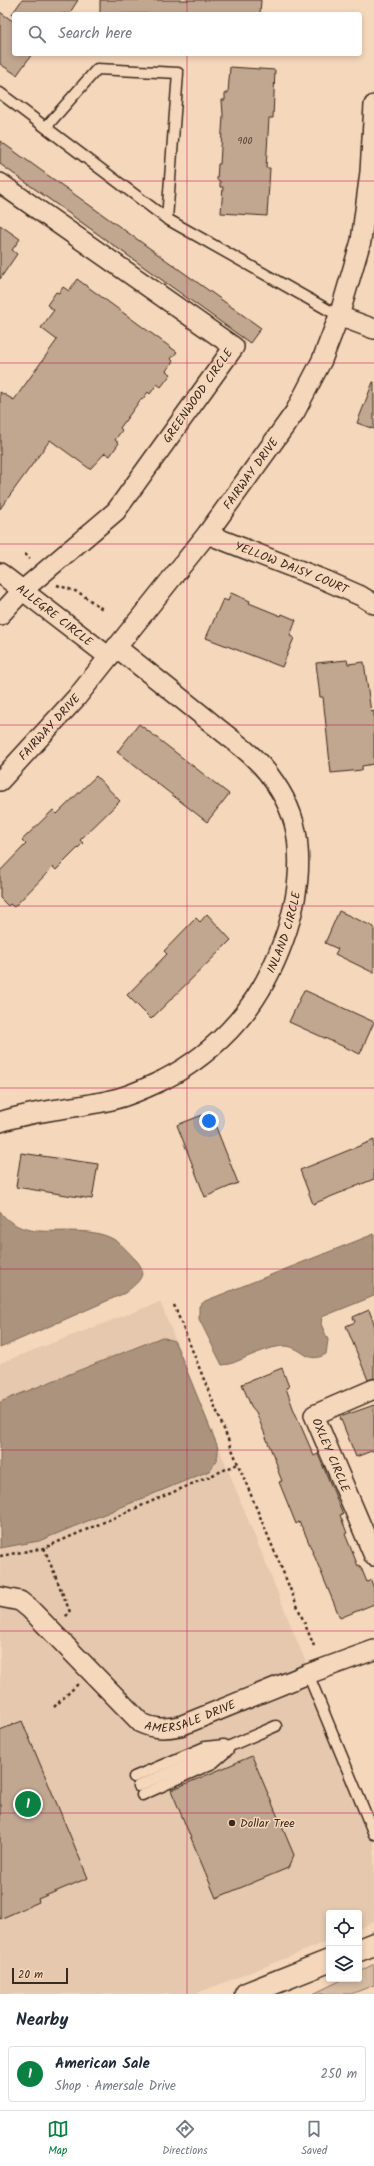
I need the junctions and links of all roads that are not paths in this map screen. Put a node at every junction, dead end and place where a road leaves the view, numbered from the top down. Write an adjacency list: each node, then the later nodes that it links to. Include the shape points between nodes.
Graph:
1 (0, 93): 3 (lane)
2 (374, 105): 6 (street, FAIRWAY DRIVE, via 370,172 361,241)
3 (46, 126): 5 (lane); 5 (lane, via 97,69 178,73)
4 (0, 182): 10 (street, GREENWOOD CIRCLE, via 234,347 116,511)
5 (167, 219): 6 (lane)
6 (339, 316): 7 (street); 8 (street, FAIRWAY DRIVE, via 322,360 296,412)
7 (374, 329)
8 (207, 534): 11 (street, YELLOW DAISY COURT, via 327,581); 13 (street, FAIRWAY DRIVE)
9 (0, 573): 10 (street, ALLEGRE CIRCLE)
10 (24, 590): 12 (street, GREENWOOD CIRCLE); 13 (street, ALLEGRE CIRCLE)
11 (374, 604)
12 (0, 615)
13 (112, 652): 14 (street, FAIRWAY DRIVE, via 77,697); 15 (street, INLAND CIRCLE, via 250,752 275,782 295,827 298,848 295,896 278,953 260,989 239,1020 193,1062 165,1079 118,1099 17,1116)
14 (0, 781)
15 (0, 1122)
16 (374, 1389): 17 (street, OXLEY CIRCLE, via 314,1415)
17 (374, 1556)
18 (0, 1597): 20 (street, AMERSALE DRIVE, via 20,1601 30,1608 141,1722 151,1728 167,1729 180,1726)
19 (374, 1650): 20 (street, AMERSALE DRIVE)
20 (308, 1674): 23 (lane)
21 (276, 1726): 22 (lane)
22 (234, 1744): 22 (lane, via 213,1764 138,1786 205,1747)
23 (374, 1834)
24 (374, 1944): 25 (main road)
25 (362, 1949)
26 (326, 1962): 27 (main road)
27 (246, 1994)

